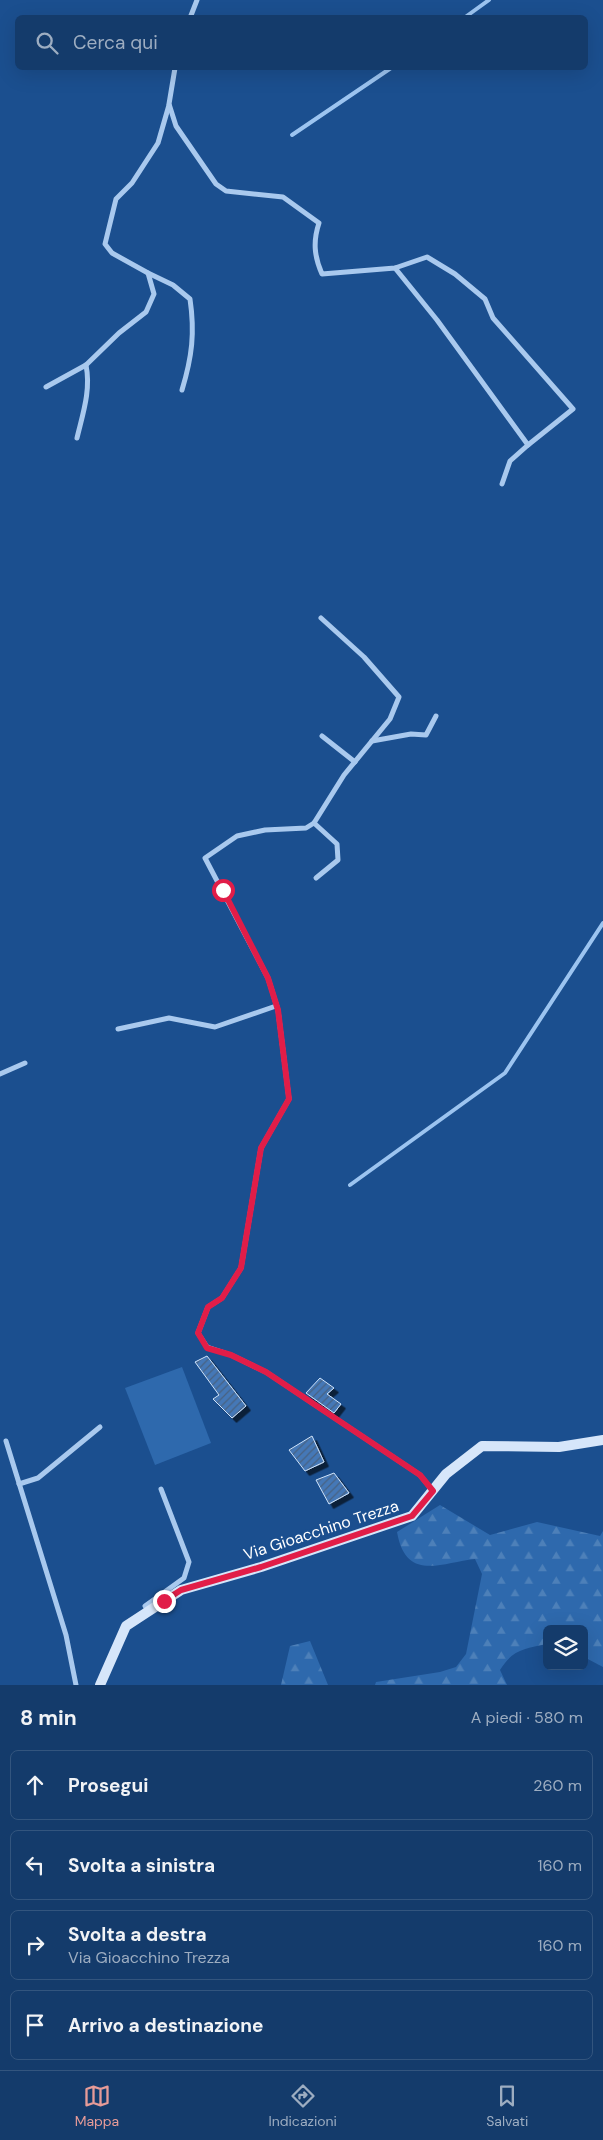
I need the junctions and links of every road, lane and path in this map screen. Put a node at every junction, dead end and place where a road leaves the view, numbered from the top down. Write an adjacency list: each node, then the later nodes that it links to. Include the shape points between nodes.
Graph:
1 (197, 0): 2 (street)
2 (191, 15)
3 (175, 70): 4 (street)
4 (169, 104): 5 (street, via 176,126 216,184 226,192 283,198 319,223 315,236 322,274); 6 (street, via 158,143 132,183 116,199 105,244 112,253)
5 (395, 268): 11 (street, via 437,320); 11 (street, via 427,257 455,274 485,299 493,318 573,409)
6 (148, 273): 7 (street, via 154,294 146,312); 9 (street, via 173,285 190,299 192,358)
7 (86, 365): 8 (street); 10 (street, via 89,378 87,397)
8 (46, 387)
9 (182, 390)
10 (77, 438)
11 (528, 446): 12 (street, via 510,461)
12 (502, 484)
13 (321, 618): 16 (street, via 364,657 399,697 390,719)
14 (436, 716): 16 (street, via 426,735)
15 (322, 736): 17 (street)
16 (372, 740): 17 (street)
17 (354, 762): 18 (street)
18 (314, 823): 19 (street, via 337,844 338,860); 20 (street, via 306,828 265,830 237,836 205,858 268,978)
19 (316, 878)
20 (276, 1006): 21 (street, via 215,1027 168,1018); 29 (street, via 289,1099 261,1148 241,1268 222,1298 208,1307 198,1333 207,1348 231,1355 266,1372 420,1475)
21 (118, 1028)
22 (25, 1063): 23 (street)
23 (0, 1074)
24 (100, 1427): 27 (street, via 38,1478)
25 (603, 1440): 29 (street, Via Gioacchino Trezza, via 559,1447 482,1446 446,1474)
26 (6, 1441): 27 (street)
27 (19, 1484): 31 (street, via 66,1635)
28 (161, 1490): 30 (street, Via Gioacchino Trezza, via 189,1562 184,1578 145,1606)
29 (433, 1491): 30 (street, Via Gioacchino Trezza, via 412,1516 261,1567 181,1590)
30 (148, 1611): 32 (street, Via Gioacchino Trezza, via 126,1626)
31 (76, 1685)
32 (100, 1685)

